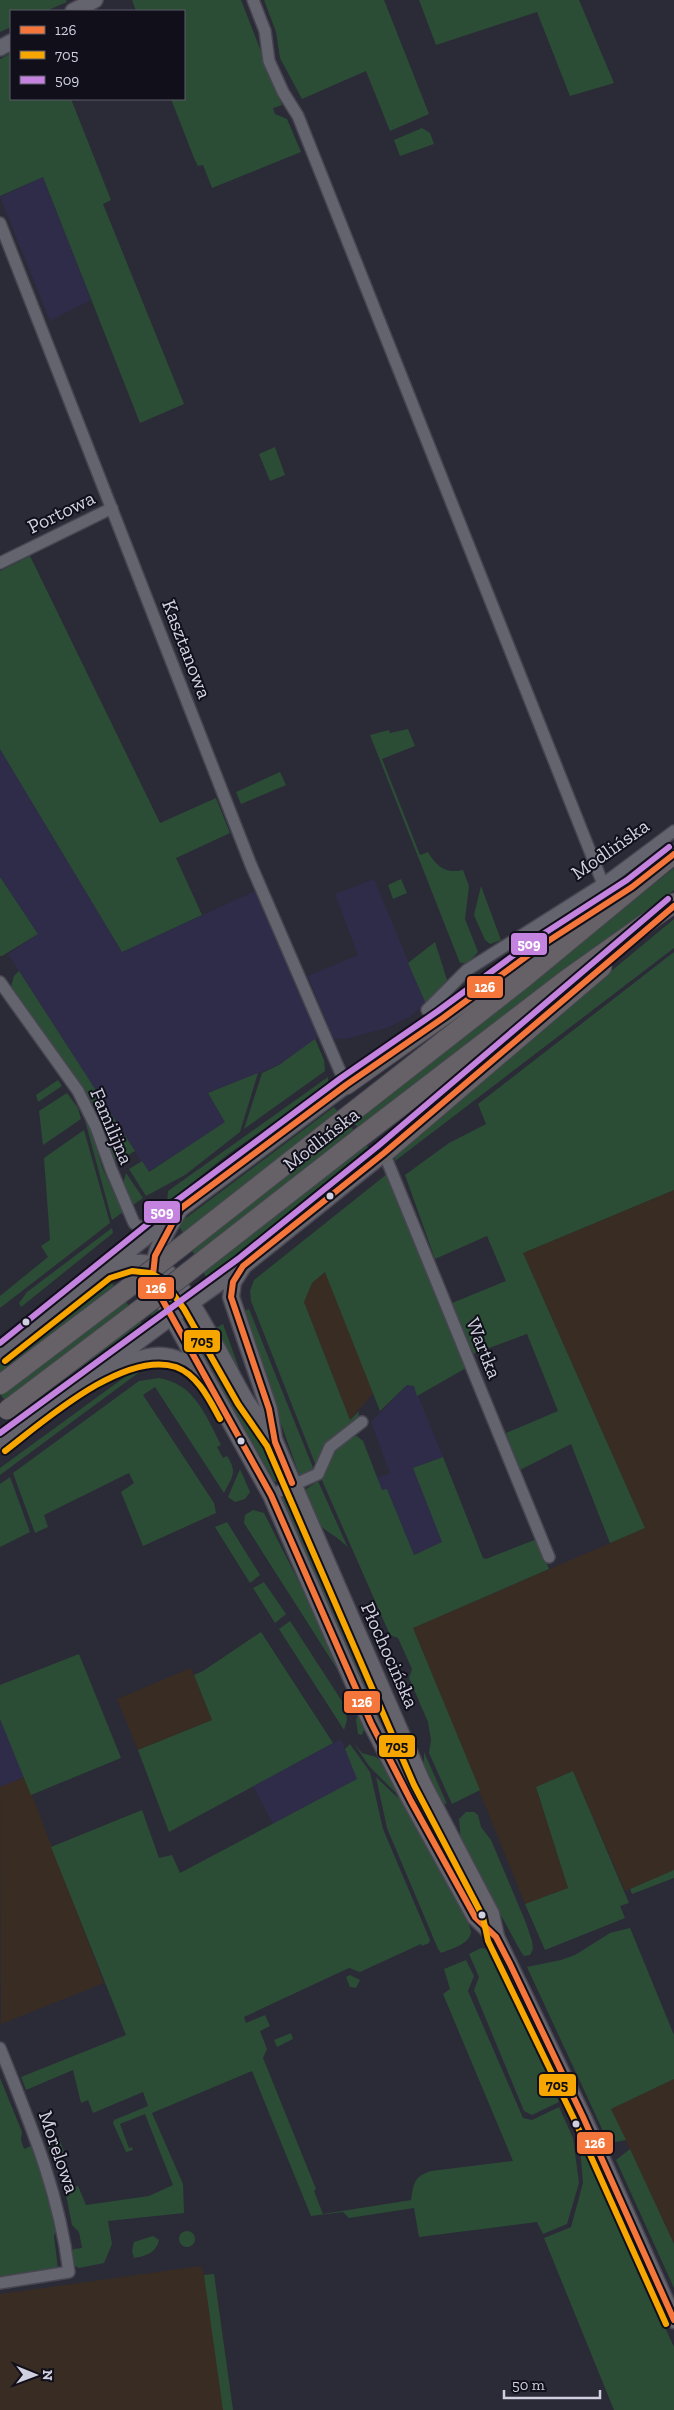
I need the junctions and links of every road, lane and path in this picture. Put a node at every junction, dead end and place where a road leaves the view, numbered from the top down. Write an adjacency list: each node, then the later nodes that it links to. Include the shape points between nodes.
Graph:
1 (95, 0): 3 (street)
2 (252, 0): 9 (street, via 265,31 269,61 298,116)
3 (75, 10)
4 (0, 223): 5 (street, Kasztanowa)
5 (112, 508): 6 (street, Portowa); 14 (street, Kasztanowa, via 254,872)
6 (0, 563)
7 (674, 831): 9 (street, Modlińska)
8 (674, 854): 10 (main road, Modlińska)
9 (603, 884): 13 (street, Modlińska, via 467,970)
10 (632, 887): 14 (main road, via 542,944); 23 (main road, Modlińska, bridge, via 524,978 136,1282)
11 (674, 905): 15 (main road); 26 (main road, Modlińska, bridge, via 567,979)
12 (0, 982): 16 (street, Familijna, via 78,1091 96,1127 134,1223 140,1228)
13 (427, 1010)
14 (346, 1085): 16 (main road, Modlińska)
15 (384, 1152): 18 (main road); 32 (street, Wartka)
16 (180, 1209): 17 (main road); 19 (main road, Modlińska)
17 (152, 1265): 19 (main road, Płochocińska, via 131,1262); 20 (main road, Płochocińska, via 169,1273); 21 (main road, Płochocińska, via 157,1290)
18 (243, 1266): 20 (main road); 28 (main road, Płochocińska, via 233,1282 232,1297 269,1409)
19 (106, 1270): 22 (main road)
20 (191, 1304): 21 (main road); 28 (main road, Płochocińska)
21 (172, 1316): 24 (main road); 25 (main road, Płochocińska)
22 (0, 1354)
23 (0, 1384)
24 (81, 1384): 25 (main road, Płochocińska, via 146,1355 163,1354 180,1360); 29 (main road)
25 (213, 1387): 31 (main road, Płochocińska)
26 (4, 1412)
27 (362, 1422): 30 (street, via 330,1447 318,1474)
28 (274, 1442): 30 (main road, Płochocińska)
29 (0, 1444)
30 (293, 1485): 31 (street); 33 (main road, Płochocińska, via 422,1782 491,1914)
31 (272, 1495): 33 (main road, Płochocińska, via 393,1768 475,1917)
32 (549, 1557)
33 (496, 1938): 36 (main road, Płochocińska, via 583,2117)
34 (0, 2048): 35 (street, Morelowa, via 57,2202 69,2272)
35 (0, 2283)
36 (674, 2320)

